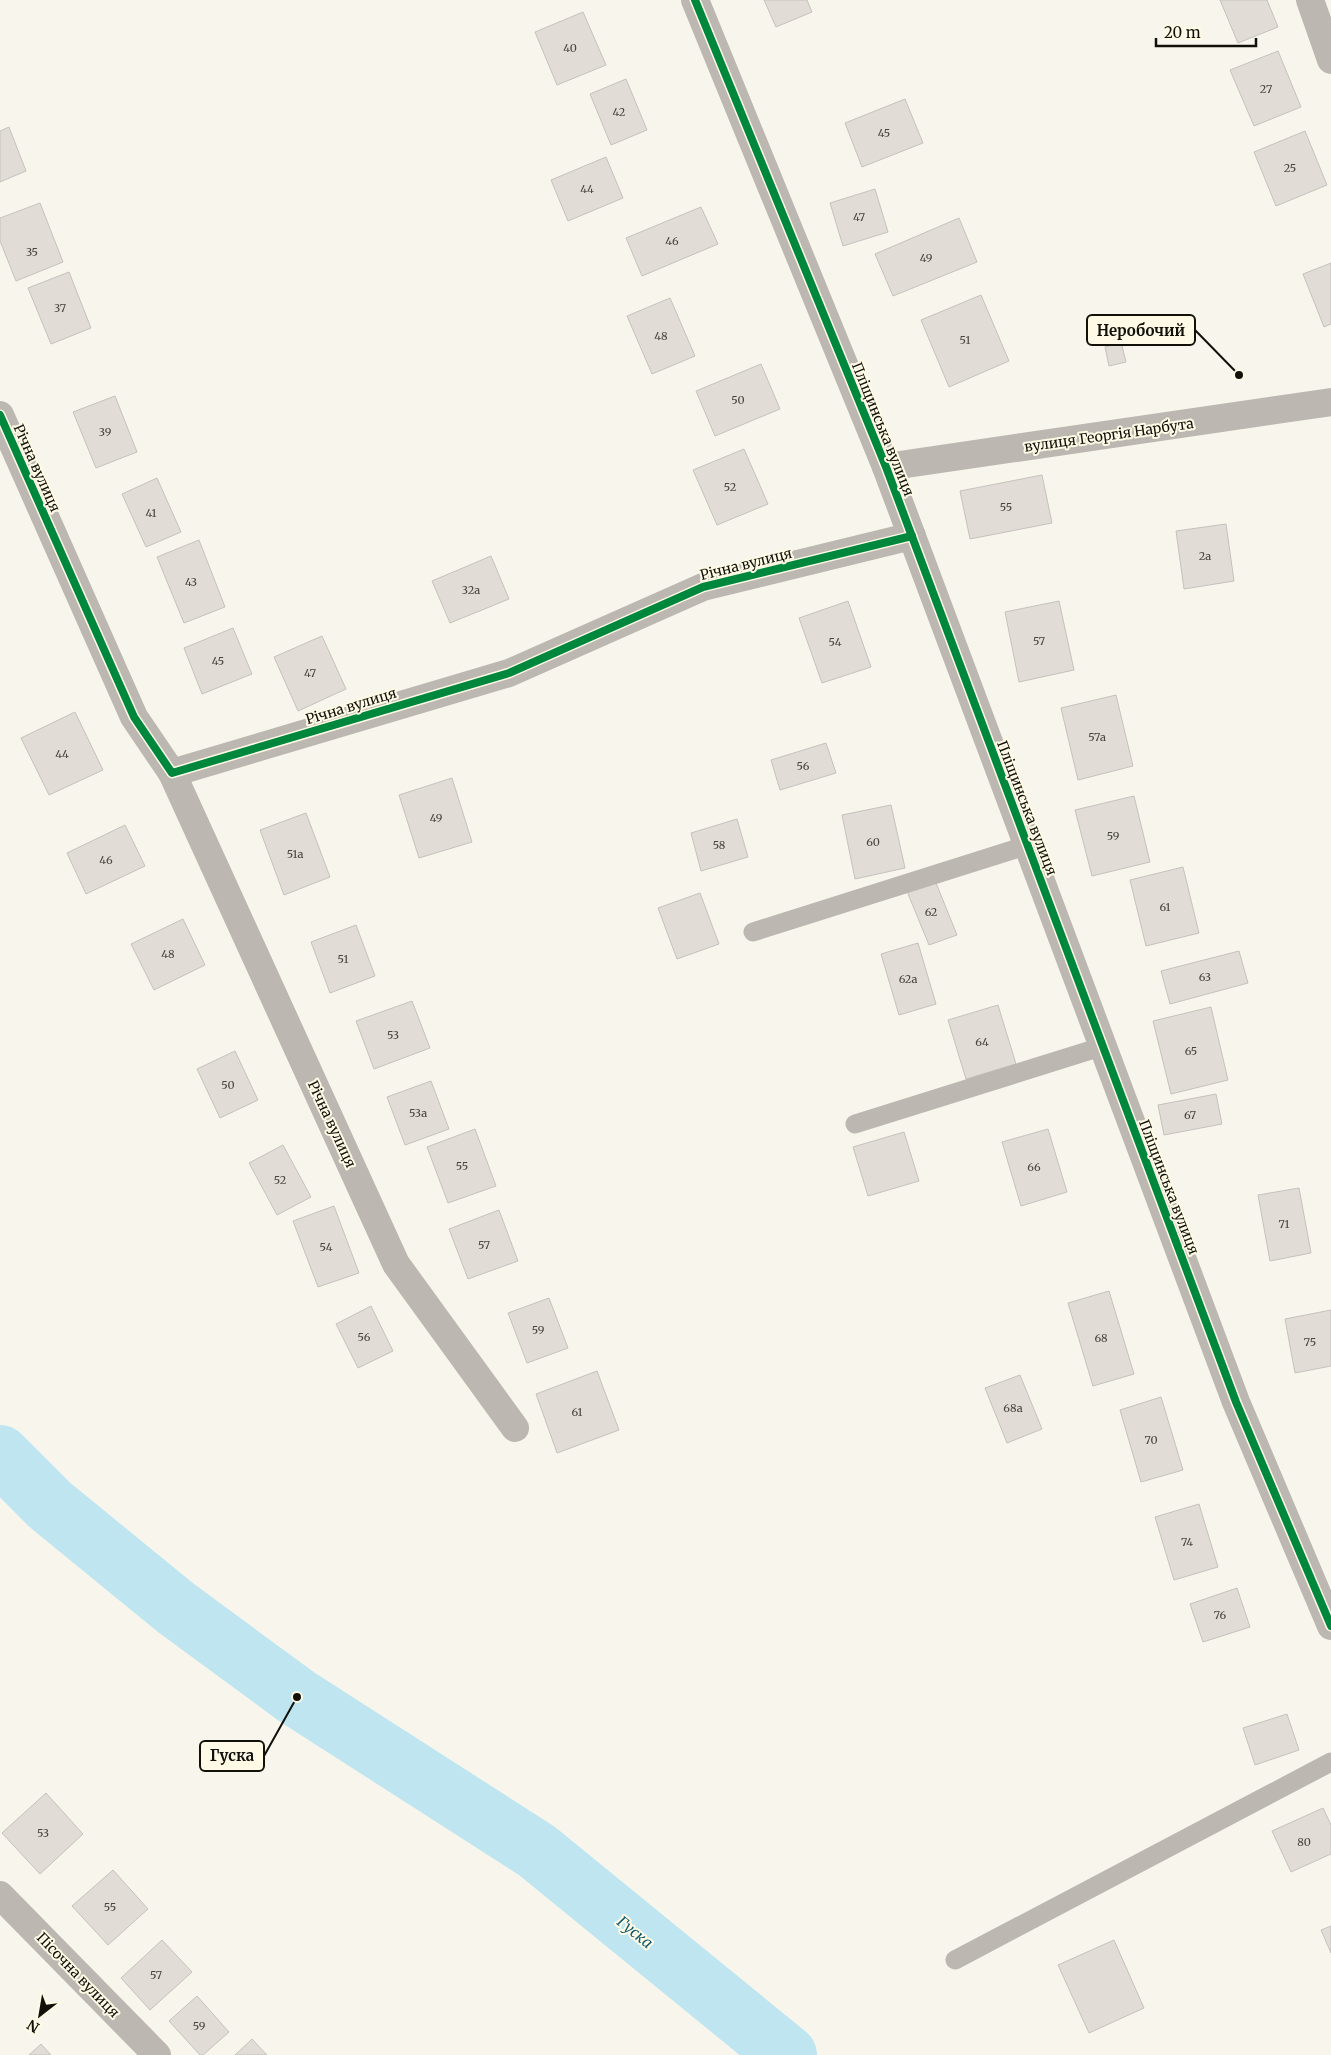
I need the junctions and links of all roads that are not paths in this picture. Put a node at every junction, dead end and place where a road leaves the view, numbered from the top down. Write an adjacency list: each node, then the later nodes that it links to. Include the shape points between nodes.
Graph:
1 (694, 0): 6 (street, Пліщинська вулиця)
2 (1310, 0): 3 (street)
3 (1331, 60)
4 (1331, 402): 6 (street, вулиця Георгія Нарбута)
5 (0, 415): 8 (street, Річна вулиця, via 134,718)
6 (886, 467): 7 (street, Пліщинська вулиця)
7 (912, 536): 8 (street, Річна вулиця, via 703,586 510,672); 9 (street, Пліщинська вулиця)
8 (172, 772): 13 (street, Річна вулиця, via 396,1264)
9 (1028, 845): 10 (lane); 11 (street, Пліщинська вулиця)
10 (753, 932)
11 (1104, 1046): 12 (lane); 14 (street, Пліщинська вулиця, via 1236,1402)
12 (855, 1124)
13 (515, 1428)
14 (1331, 1626)
15 (1331, 1762): 17 (lane)
16 (0, 1895): 18 (street, Пісочна вулиця)
17 (955, 1960)
18 (157, 2055)

